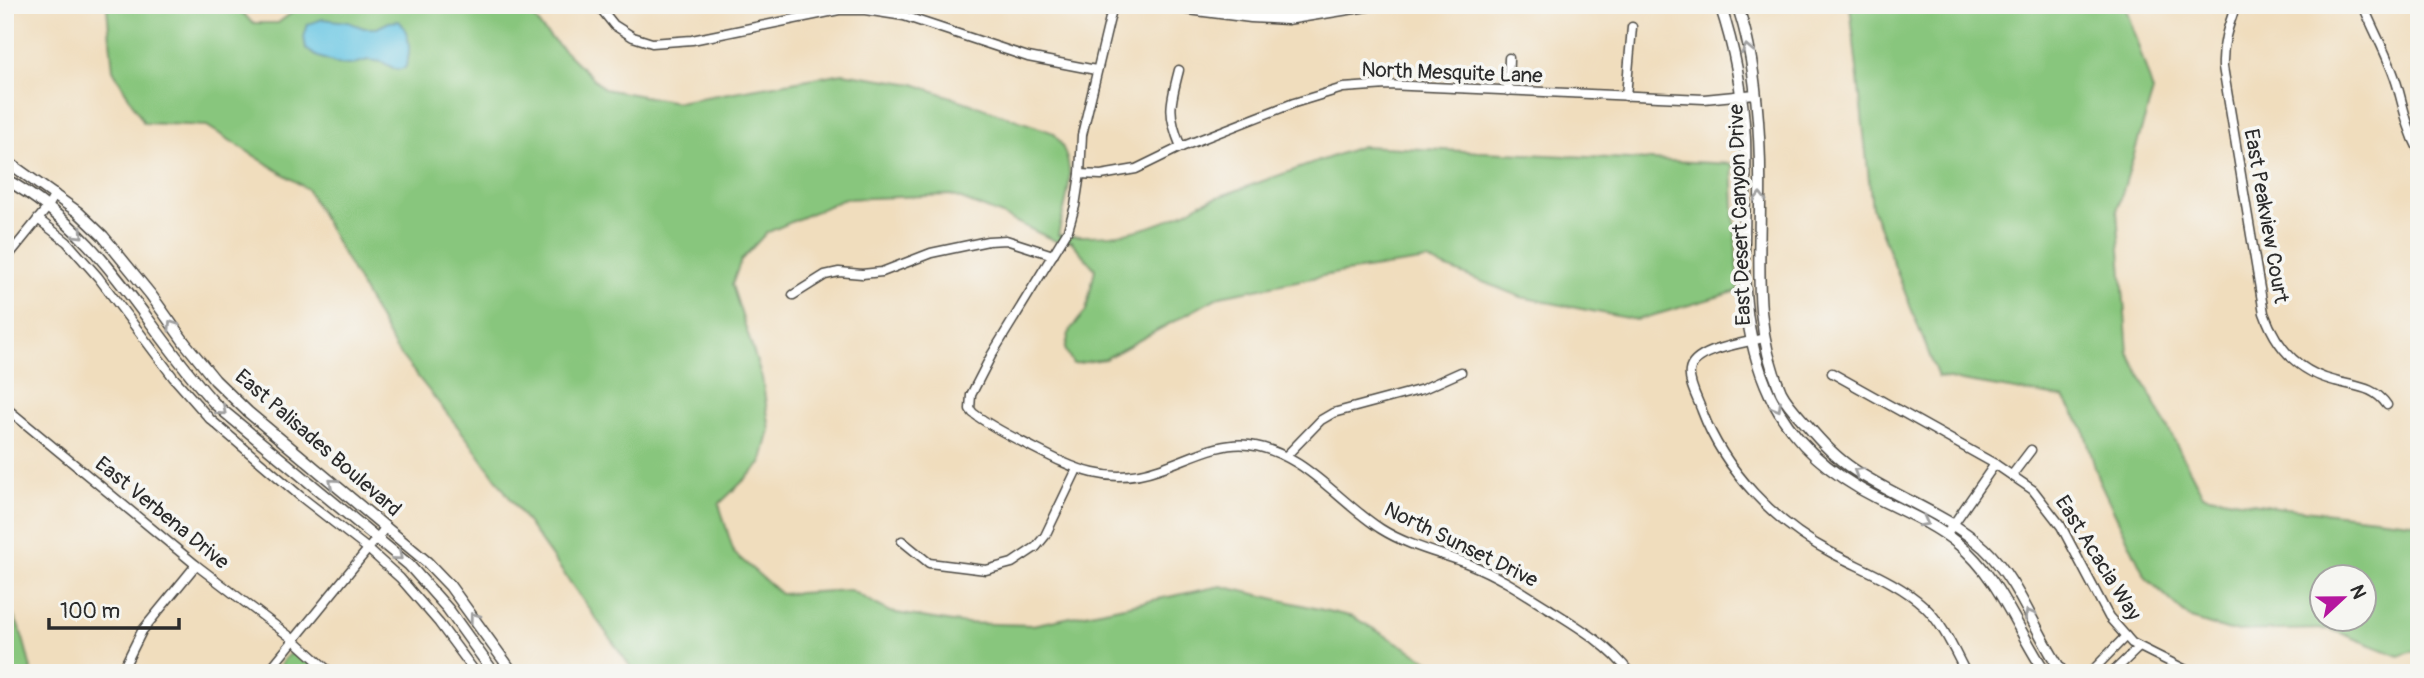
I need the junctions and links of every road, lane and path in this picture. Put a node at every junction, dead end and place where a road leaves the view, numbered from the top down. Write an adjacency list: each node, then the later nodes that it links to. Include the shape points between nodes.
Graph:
1 (598, 5): 11 (street, via 614,25 652,43 692,40 839,10 865,10 904,16 1028,57)
2 (1113, 5): 11 (street)
3 (1158, 5): 4 (street, via 1287,19)
4 (1373, 5)
5 (1720, 5): 15 (street, East Desert Canyon Drive)
6 (1737, 5): 14 (street, East Desert Canyon Drive, one-way to 6)
7 (2236, 5): 32 (street, East Peakview Court, via 2222,48 2223,67 2269,328 2278,344 2315,375 2370,388)
8 (2363, 5): 18 (street, via 2386,55)
9 (1632, 27): 16 (street)
10 (1509, 58): 13 (street)
11 (1096, 70): 20 (street, via 1082,135)
12 (1179, 70): 17 (street, via 1171,103 1172,124)
13 (1508, 91): 16 (street, North Mesquite Lane); 17 (street, North Mesquite Lane, via 1387,85 1343,88)
14 (1755, 94): 15 (street, North Mesquite Lane); 28 (street, East Desert Canyon Drive, one-way to 14)
15 (1742, 95): 16 (street, North Mesquite Lane, via 1704,99); 29 (street, East Desert Canyon Drive, via 1745,297)
16 (1626, 96)
17 (1181, 147): 20 (street, North Mesquite Lane, via 1136,169)
18 (2419, 151)
19 (5, 160): 22 (street, East Palisades Boulevard)
20 (1080, 174): 25 (street, via 1068,230)
21 (5, 179): 23 (street, East Palisades Boulevard)
22 (55, 194): 23 (street); 40 (street, East Palisades Boulevard, one-way to 22, via 215,380 124,259)
23 (48, 207): 24 (street); 42 (street, East Palisades Boulevard, one-way to 42, via 116,274 216,405)
24 (38, 219): 26 (street); 44 (street, via 67,242 98,277 210,419)
25 (1053, 255): 27 (street, via 1006,240 988,241 931,253 882,272 825,275); 37 (street, North Sunset Drive, via 992,354 971,395 970,409)
26 (5, 260)
27 (793, 295)
28 (1764, 338): 29 (street); 39 (street, East Desert Canyon Drive, one-way to 28, via 1852,468 1825,447 1782,395)
29 (1751, 342): 41 (street, East Desert Canyon Drive, one-way to 41, via 1772,398 1810,451 1851,484); 56 (street, via 1701,355 1690,369 1706,422 1722,450 1764,502 1799,533 1897,586 1925,607)
30 (1461, 372): 35 (street, via 1423,390 1333,413)
31 (1832, 373): 36 (street, East Acacia Way)
32 (2388, 405)
33 (5, 407): 45 (street, East Verbena Drive)
34 (2031, 450): 38 (street)
35 (1287, 455): 37 (street, North Sunset Drive, via 1249,445 1225,445 1136,476); 55 (street, North Sunset Drive, via 1380,528 1521,591 1598,639)
36 (1995, 464): 38 (street, East Acacia Way); 39 (street)
37 (1077, 469): 43 (street, via 1045,536 1012,563 986,570 929,563)
38 (2012, 475): 46 (street, East Acacia Way, via 2034,490 2061,526 2109,617)
39 (1954, 525): 41 (street); 58 (street, East Desert Canyon Drive, one-way to 39, via 2001,568)
40 (386, 527): 42 (street); 54 (street, East Palisades Boulevard, one-way to 40, via 450,586)
41 (1947, 535): 57 (street, East Desert Canyon Drive, via 1990,577)
42 (377, 538): 44 (street); 53 (street, East Palisades Boulevard, one-way to 53, via 428,584)
43 (902, 541)
44 (368, 549): 47 (street); 52 (street, via 400,578)
45 (196, 565): 47 (street, East Verbena Drive); 49 (street, via 142,631)
46 (2126, 636): 48 (street, East Acacia Way); 59 (street)
47 (293, 639): 50 (street); 51 (street, East Verbena Drive)
48 (2139, 647): 60 (street); 61 (street, East Acacia Way)
49 (121, 673)
50 (267, 673)
51 (331, 673)
52 (476, 673)
53 (494, 673)
54 (513, 673)
55 (1630, 673)
56 (1966, 673)
57 (2046, 673)
58 (2063, 673)
59 (2090, 673)
60 (2112, 673)
61 (2192, 673)

